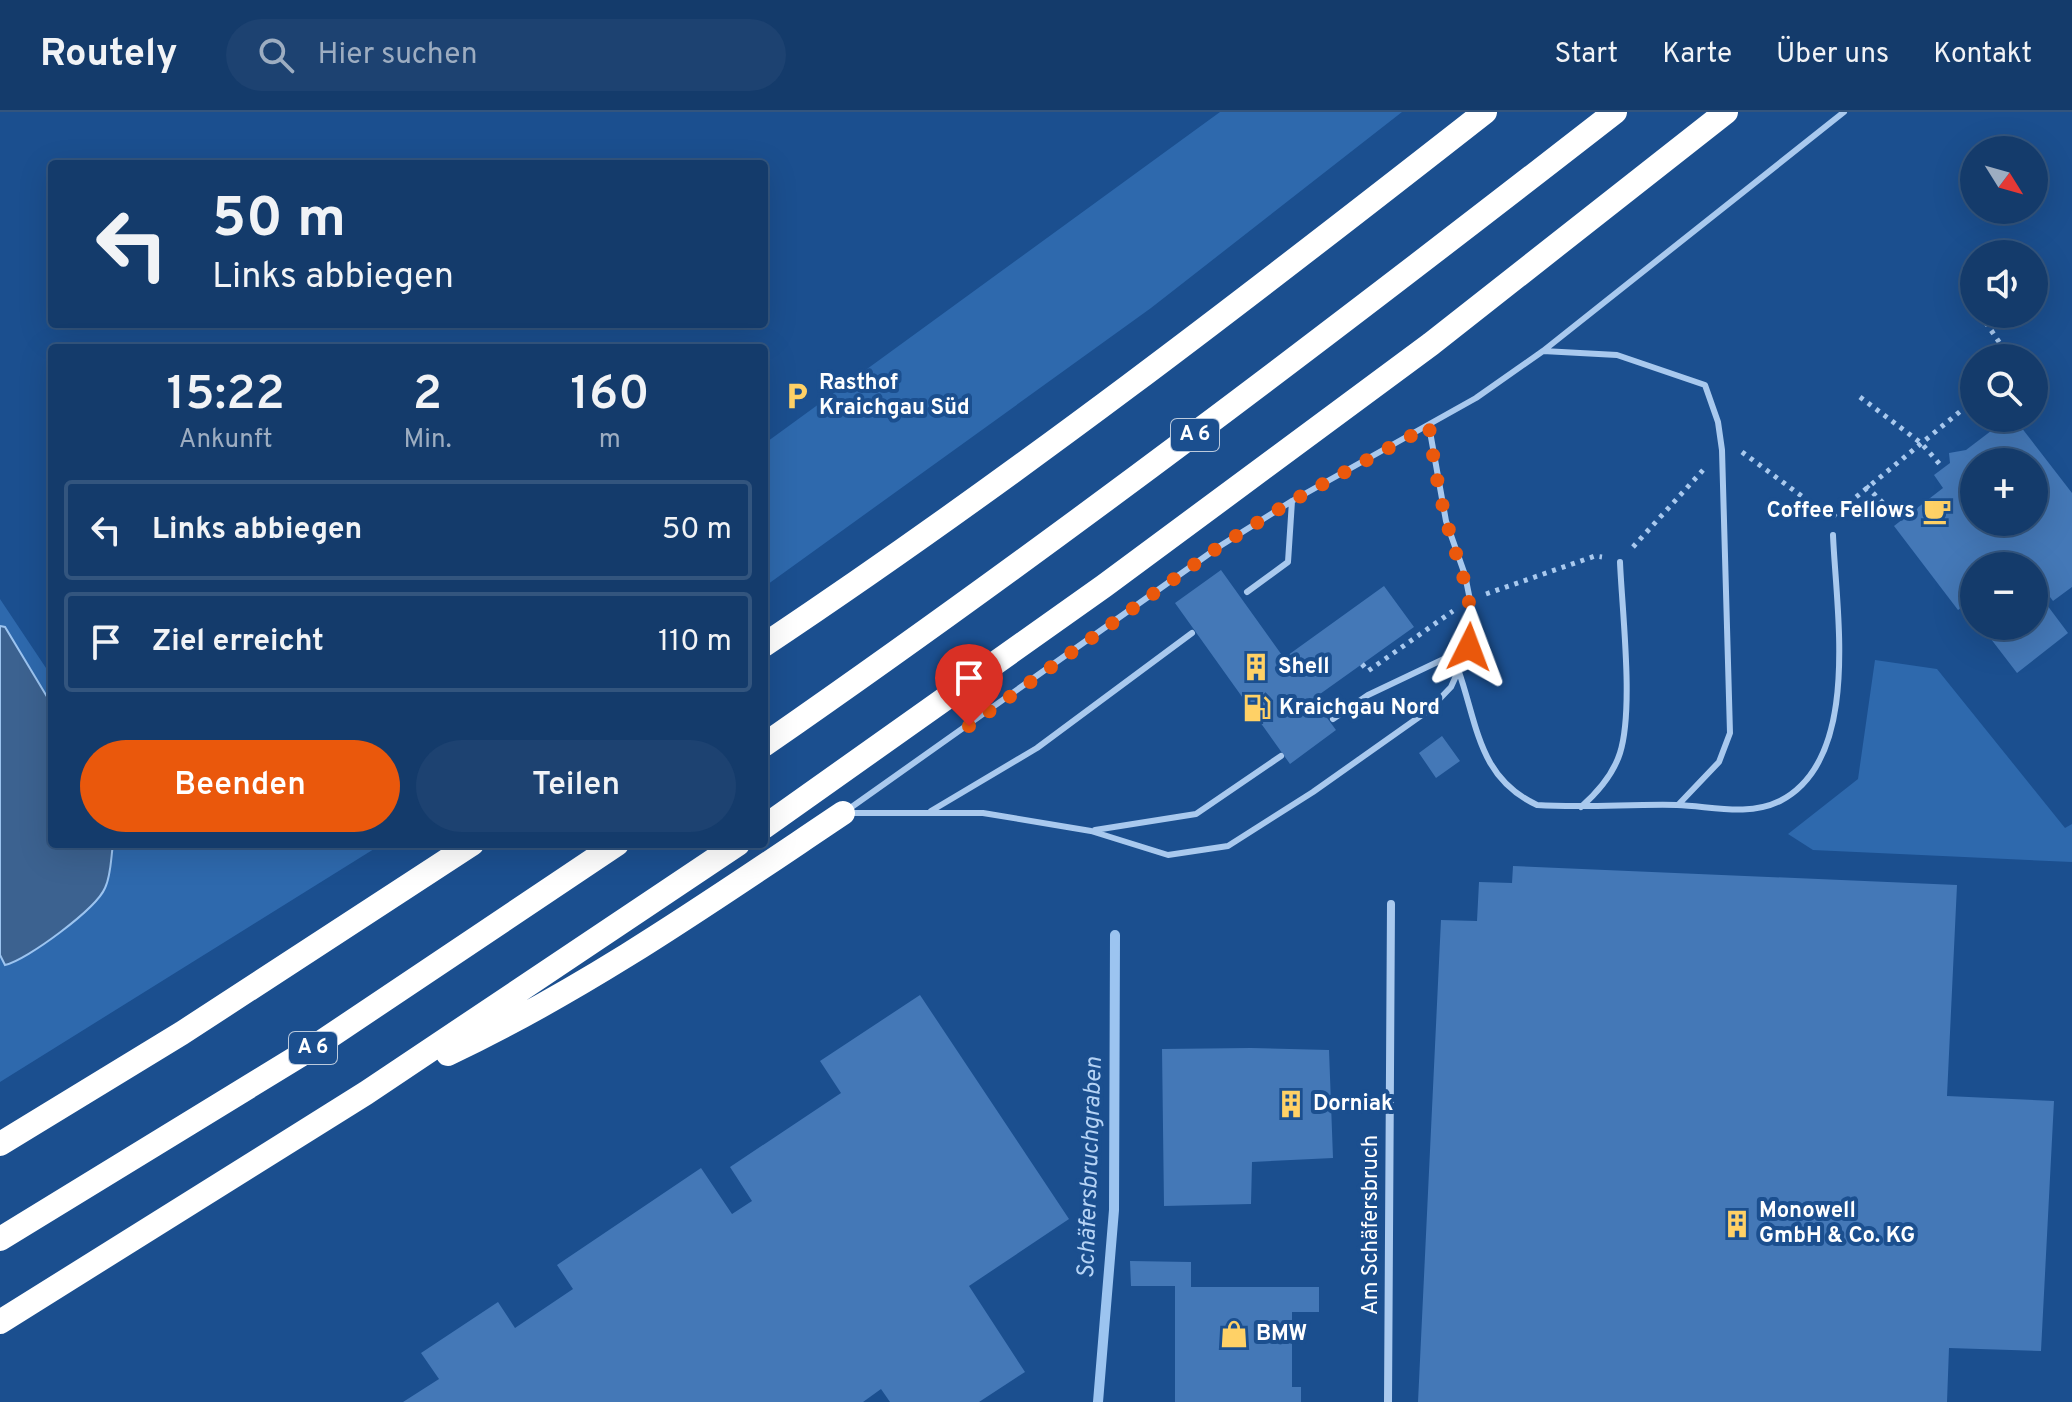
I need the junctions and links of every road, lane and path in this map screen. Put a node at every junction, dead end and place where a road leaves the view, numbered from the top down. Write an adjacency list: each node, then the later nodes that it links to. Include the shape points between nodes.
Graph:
1 (1485, 112): 19 (highway, via 1222,317)
2 (1615, 112): 24 (highway, A 6, via 1105,502)
3 (1726, 112): 30 (highway, via 1431,344)
4 (1844, 112): 5 (lane)
5 (1543, 351): 8 (lane); 26 (lane, via 1617,355 1705,385 1718,422 1730,733 1719,762)
6 (1860, 397): 9 (path)
7 (1960, 411): 9 (path)
8 (1429, 426): 12 (lane); 17 (lane, via 1446,521)
9 (1921, 443): 10 (path); 11 (path)
10 (1943, 468)
11 (1866, 486): 13 (path); 14 (path, via 1831,518)
12 (1292, 501): 16 (lane, via 1288,562); 29 (lane, via 1220,546)
13 (1901, 521)
14 (1833, 535): 26 (lane, via 1838,684 1832,734 1817,765 1778,802 1736,810)
15 (1620, 562): 17 (path, via 1595,556); 27 (lane, via 1626,725 1620,755 1602,788)
16 (1247, 592)
17 (1469, 600): 20 (lane, via 1474,620); 21 (path, via 1368,671)
18 (1192, 633): 28 (lane, via 1037,748)
19 (768, 642)
20 (1469, 647): 22 (lane); 23 (lane, via 1368,695)
21 (1362, 664)
22 (1458, 671): 27 (lane, via 1491,769 1503,783 1537,805); 31 (lane, via 1429,710 1228,846 1168,855)
23 (1333, 719)
24 (768, 742)
25 (1281, 756): 31 (lane, via 1196,814)
26 (1678, 805): 27 (lane)
27 (1581, 807)
28 (931, 811): 29 (lane); 31 (lane, via 983,813)
29 (843, 813): 36 (highway, via 643,948 531,1015)
30 (768, 824)
31 (1091, 831)
32 (466, 848): 37 (highway)
33 (611, 848): 38 (highway, A 6, via 317,1045)
34 (732, 848): 36 (highway)
35 (1391, 904): 40 (street, Am Schäfersbruch)
36 (366, 1093): 39 (highway)
37 (0, 1144)
38 (0, 1239)
39 (0, 1322)
40 (1388, 1402)

